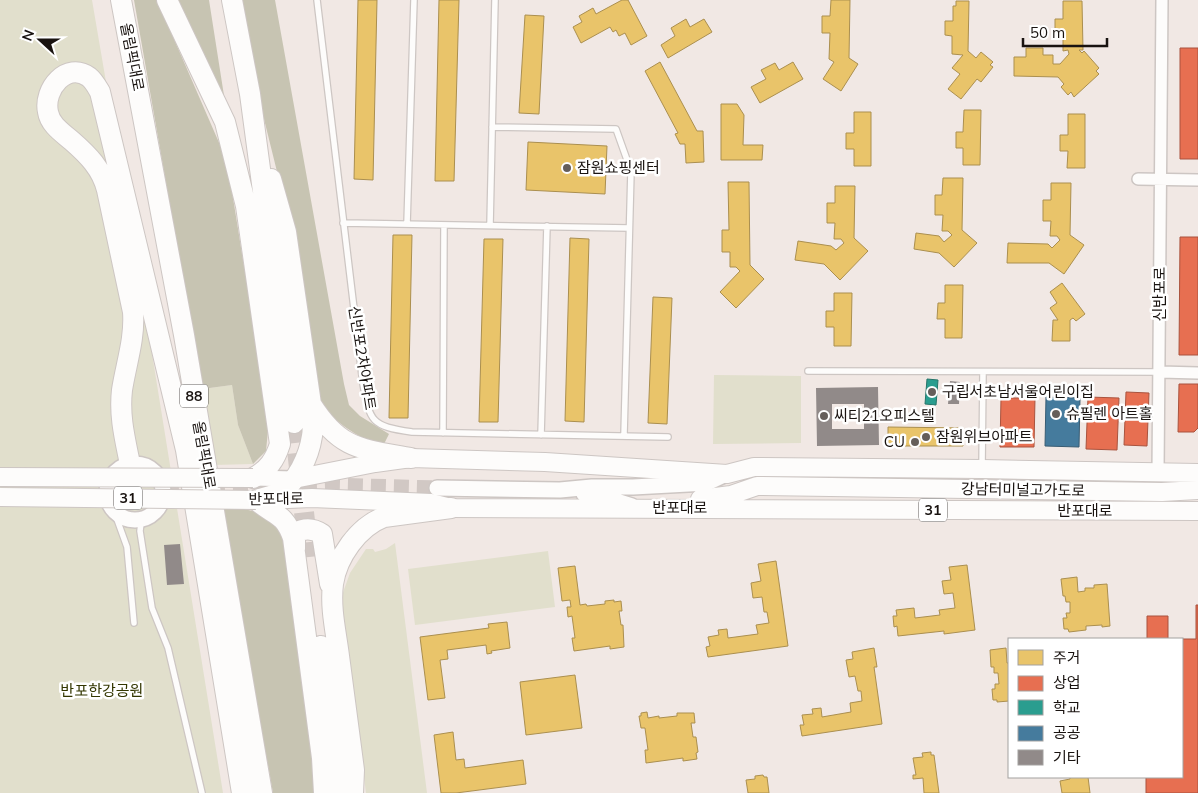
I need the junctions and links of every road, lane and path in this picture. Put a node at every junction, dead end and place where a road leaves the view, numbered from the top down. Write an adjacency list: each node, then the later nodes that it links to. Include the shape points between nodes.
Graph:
1 (121, 0): 51 (highway, 올림픽대로 / 88)
2 (167, 0): 24 (highway, via 225,122)
3 (232, 0): 8 (highway)
4 (317, 0): 13 (lane, 신반포2차아파트)
5 (414, 0): 14 (lane)
6 (495, 0): 9 (lane)
7 (1162, 0): 11 (street, 신반포로)
8 (252, 112): 23 (highway, via 286,232); 24 (highway)
9 (492, 127): 16 (lane); 18 (lane, via 616,129 631,171)
10 (1138, 179): 11 (street)
11 (1160, 179): 12 (street); 21 (street, 신반포로)
12 (1198, 180)
13 (343, 222): 14 (lane); 25 (lane, 신반포2차아파트, via 362,384 371,418 392,429)
14 (407, 224): 15 (lane)
15 (444, 225): 16 (lane); 25 (lane)
16 (490, 225): 17 (lane)
17 (547, 226): 18 (lane); 26 (lane)
18 (629, 228): 27 (lane)
19 (808, 371): 20 (lane)
20 (983, 372): 21 (lane); 32 (lane)
21 (1160, 372): 22 (street); 33 (street)
22 (1198, 373)
23 (311, 404): 24 (highway); 30 (highway, via 323,422 342,439 373,453)
24 (295, 428): 37 (highway, via 280,444 272,464); 38 (highway, via 312,437)
25 (443, 433): 26 (lane, 신반포2차아파트)
26 (541, 434): 27 (lane, 신반포2차아파트)
27 (624, 435): 28 (lane, 신반포2차아파트)
28 (668, 438)
29 (186, 450): 31 (highway, via 100,92 88,76 72,72 53,86 47,110 54,124 93,162 107,190 133,312 134,332 122,390 122,429); 51 (highway); 56 (highway)
30 (410, 458): 34 (main road, 반포대로 / 31); 38 (main road, 반포대로 / 31)
31 (130, 464): 47 (street, via 122,466 108,485 107,496); 49 (street, via 146,466 159,476 162,483 163,500 154,514)
32 (982, 469): 33 (main road, 반포대로 / 31); 34 (main road, 반포대로 / 31, via 754,468)
33 (1158, 472): 35 (main road, 반포대로 / 31)
34 (727, 474): 39 (main road, 31); 41 (street, via 706,483)
35 (1197, 476): 39 (main road, 강남터미널고가도로 / 31, via 1162,492)
36 (0, 477): 37 (main road, 반포대로 / 31, bridge)
37 (253, 478): 38 (street, 반포대로 / 31)
38 (294, 479): 43 (highway, via 278,493)
39 (757, 486): 46 (main road, 31, via 731,495 684,501)
40 (437, 488): 41 (street)
41 (560, 490): 45 (street)
42 (0, 497): 43 (main road, 반포대로 / 31, bridge)
43 (256, 500): 44 (main road, 반포대로 / 31, via 431,503); 50 (highway, via 283,518)
44 (451, 508): 45 (main road, 반포대로 / 31); 52 (highway, via 384,517 367,526 340,562)
45 (635, 508): 46 (main road, 반포대로 / 31)
46 (667, 508): 48 (main road, 반포대로 / 31)
47 (114, 511): 49 (street, via 123,518); 53 (lane, via 127,547)
48 (1198, 512)
49 (146, 518): 55 (lane, via 140,531 152,608 168,648)
50 (302, 555): 52 (highway, via 295,533 309,529 322,534); 59 (highway); 60 (highway)
51 (226, 579): 54 (highway, 올림픽대로 / 88)
52 (332, 601): 61 (highway, via 354,770)
53 (134, 623)
54 (240, 666): 57 (highway); 58 (highway, 올림픽대로 / 88)
55 (202, 793)
56 (242, 793)
57 (248, 793)
58 (262, 793)
59 (324, 793)
60 (342, 793)
61 (353, 793)

